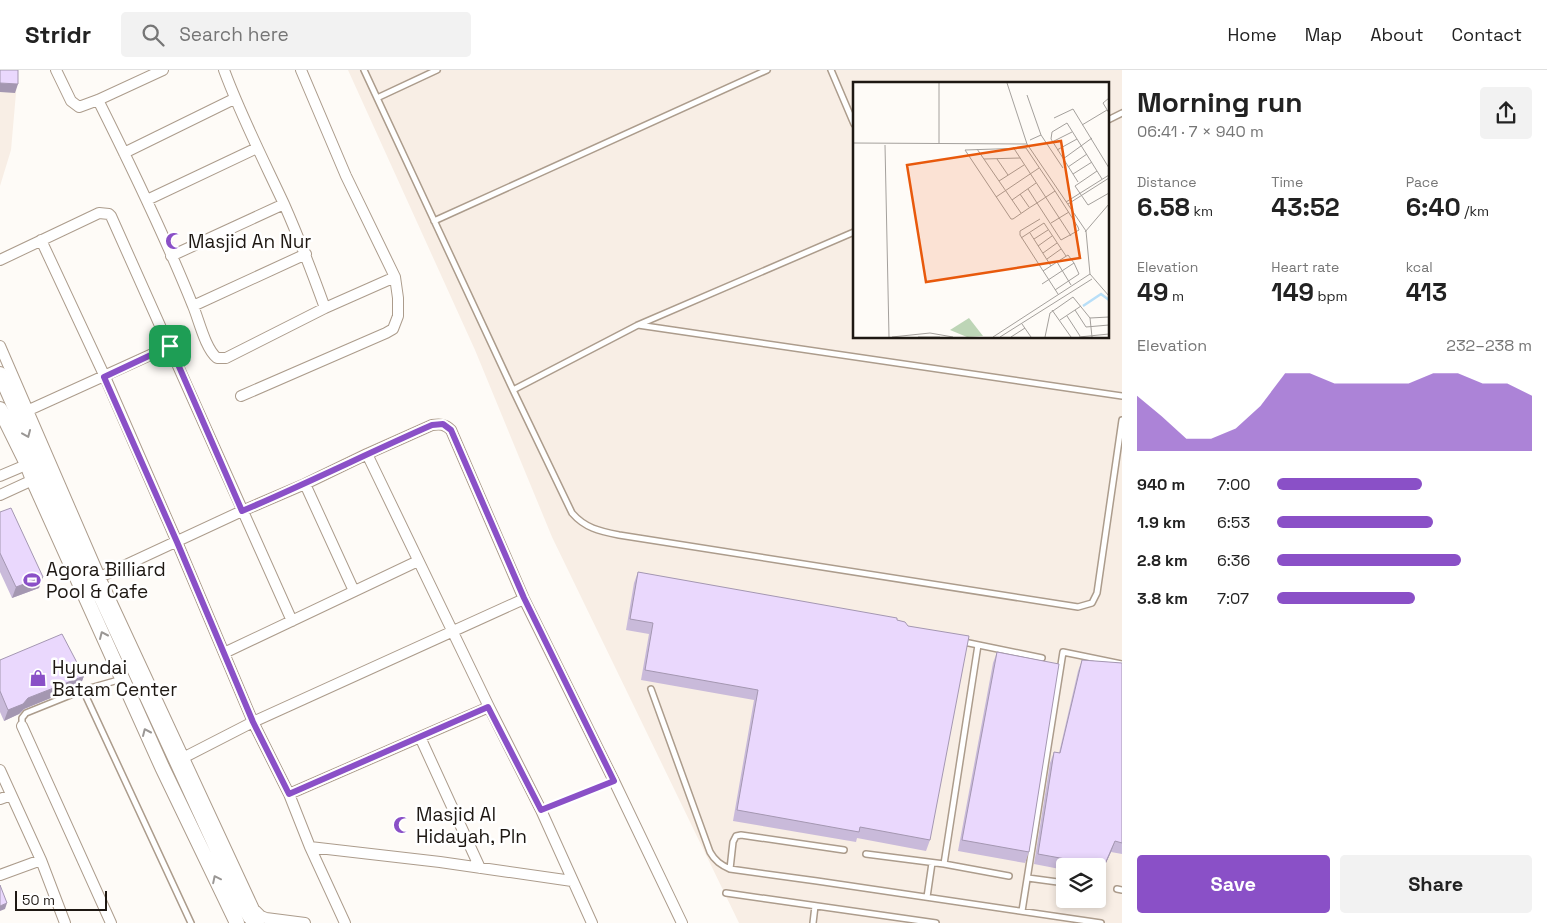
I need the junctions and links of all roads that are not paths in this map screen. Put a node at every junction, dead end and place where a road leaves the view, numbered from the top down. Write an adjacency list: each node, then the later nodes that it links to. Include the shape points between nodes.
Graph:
1 (56, 70): 11 (street, via 71,101 78,106)
2 (163, 70): 11 (street)
3 (224, 70): 10 (street)
4 (301, 70): 25 (street, via 346,176)
5 (364, 70): 9 (lane)
6 (437, 70): 9 (lane)
7 (767, 70): 19 (lane)
8 (831, 70): 14 (lane)
9 (377, 98): 19 (lane)
10 (234, 99): 15 (street); 16 (street)
11 (98, 100): 16 (street)
12 (1122, 114): 13 (lane)
13 (1110, 119)
14 (853, 122)
15 (257, 148): 17 (street); 18 (street)
16 (124, 153): 17 (street)
17 (148, 200): 23 (street)
18 (284, 204): 22 (street); 23 (street)
19 (434, 221): 33 (lane)
20 (853, 232): 28 (lane)
21 (41, 240): 24 (street); 30 (street, via 99,213 109,214); 32 (street)
22 (306, 254): 26 (street); 27 (street)
23 (171, 256): 26 (street)
24 (0, 260)
25 (395, 277): 27 (street); 34 (street, via 399,308 393,329)
26 (193, 306): 27 (street, via 210,352 217,358 226,358)
27 (325, 308)
28 (638, 325): 33 (lane); 35 (lane)
29 (0, 346): 37 (street)
30 (170, 346): 32 (street); 45 (street)
31 (0, 374): 37 (main road)
32 (104, 377): 37 (street); 46 (street)
33 (512, 390): 38 (lane, via 572,513 589,528 1078,607 1092,603 1096,592)
34 (241, 396)
35 (1122, 396)
36 (0, 410): 40 (main road)
37 (24, 413): 40 (main road, one-way to 40); 48 (street)
38 (1122, 420)
39 (367, 454): 43 (street); 47 (street); 50 (street, via 432,425 443,424 451,430)
40 (33, 462): 41 (street); 42 (main road)
41 (0, 476)
42 (39, 477): 44 (street); 58 (main road, one-way to 42); 65 (main road)
43 (305, 484): 45 (street); 49 (street)
44 (0, 495)
45 (242, 511): 46 (street); 51 (street)
46 (177, 542): 48 (street); 55 (street)
47 (418, 561): 49 (street); 52 (street)
48 (100, 577): 65 (street)
49 (354, 591): 51 (street)
50 (524, 598): 52 (street); 67 (street)
51 (292, 621): 55 (street)
52 (452, 632): 61 (street); 62 (street)
53 (959, 642): 54 (lane)
54 (978, 645): 56 (lane); 77 (lane)
55 (224, 653): 62 (street)
56 (1042, 658)
57 (1122, 664): 82 (lane, via 1063,652)
58 (123, 679): 60 (lane); 92 (main road, one-way to 58)
59 (651, 689): 79 (lane, via 710,852 718,863)
60 (83, 690): 63 (lane, via 26,713); 91 (lane)
61 (488, 707): 64 (street); 71 (street)
62 (253, 722): 65 (street); 69 (street)
63 (22, 726): 90 (street)
64 (420, 737): 69 (street); 78 (street)
65 (179, 760): 93 (main road, via 245,909); 94 (street, via 254,909 266,918)
66 (0, 770): 68 (street)
67 (614, 781): 71 (lane); 97 (street)
68 (11, 794): 70 (street); 75 (street)
69 (289, 794): 72 (street)
70 (0, 799)
71 (541, 810): 83 (street)
72 (310, 847): 78 (street); 95 (street)
73 (844, 850): 79 (lane, via 741,834 734,842)
74 (866, 854): 76 (lane)
75 (41, 860): 80 (street); 89 (street)
76 (932, 863): 77 (lane); 86 (lane)
77 (944, 864): 81 (lane)
78 (480, 868): 83 (street)
79 (730, 869): 86 (lane)
80 (0, 875)
81 (1009, 876)
82 (1028, 878): 84 (lane); 88 (lane)
83 (572, 880): 96 (street)
84 (1056, 882)
85 (726, 893): 87 (lane)
86 (927, 897): 88 (lane)
87 (815, 906): 98 (lane); 99 (lane)
88 (1022, 911): 100 (lane)
89 (65, 923)
90 (111, 923)
91 (191, 923)
92 (237, 923)
93 (257, 923)
94 (305, 923)
95 (345, 923)
96 (592, 923)
97 (682, 923)
98 (813, 923)
99 (936, 923)
100 (1101, 923)

